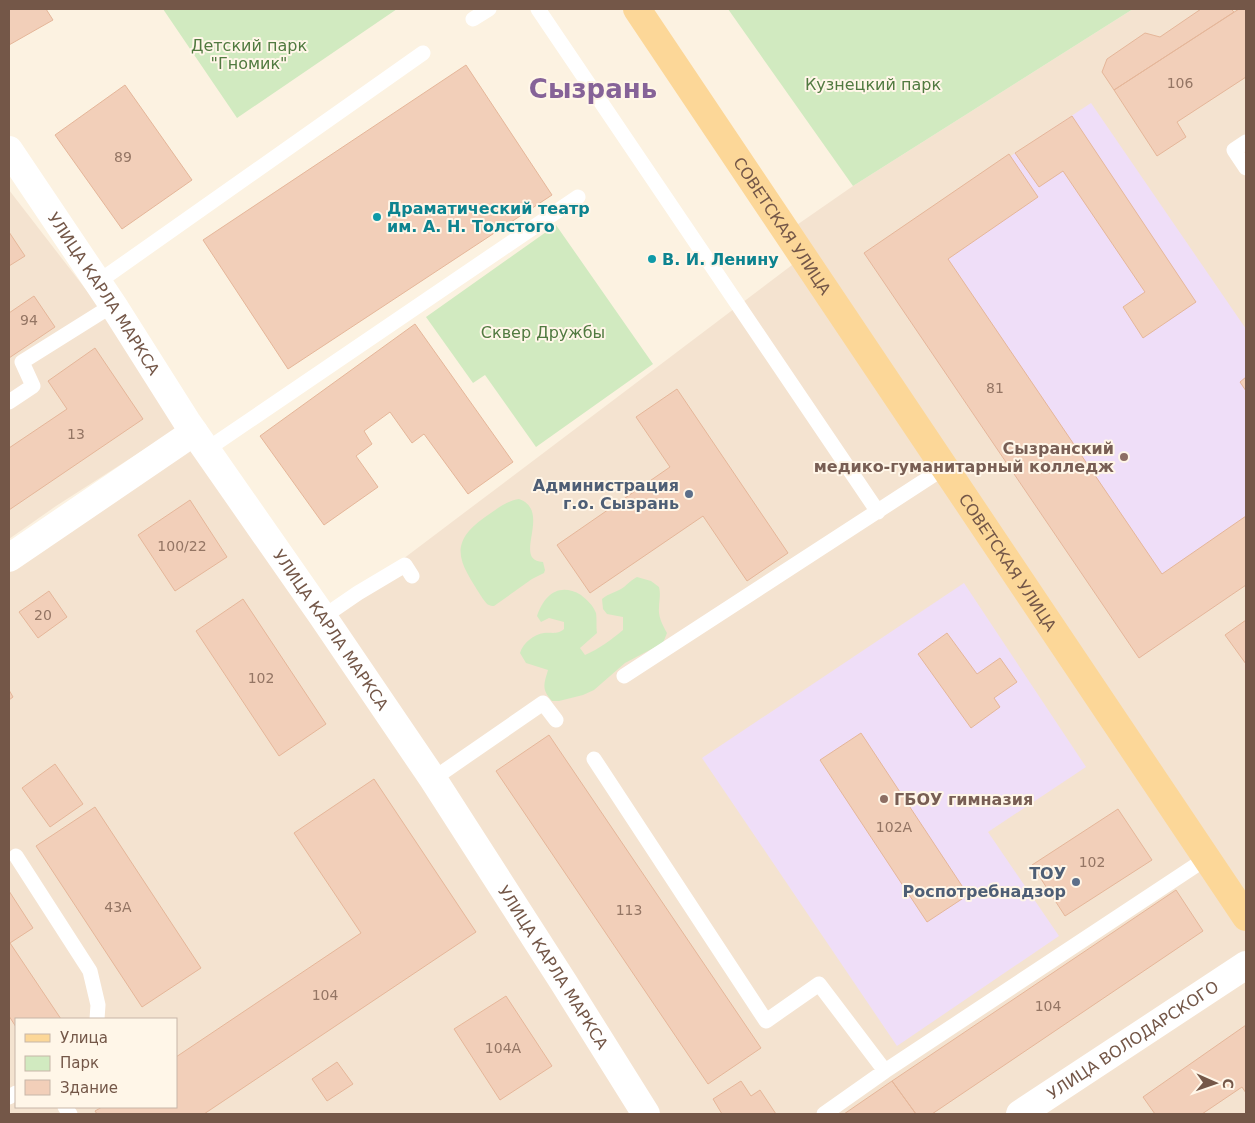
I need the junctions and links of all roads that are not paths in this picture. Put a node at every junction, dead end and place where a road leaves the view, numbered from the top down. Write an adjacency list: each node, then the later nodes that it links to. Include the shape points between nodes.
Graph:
1 (489, 9): 4 (lane)
2 (538, 9): 15 (lane)
3 (637, 9): 14 (main road, СОВЕТСКАЯ УЛИЦА)
4 (472, 20)
5 (423, 53): 10 (lane)
6 (1246, 142): 8 (lane, via 1234,150)
7 (9, 150): 10 (street, УЛИЦА КАРЛА МАРКСА)
8 (1246, 168)
9 (578, 197): 13 (lane)
10 (98, 282): 11 (street, УЛИЦА КАРЛА МАРКСА)
11 (113, 305): 12 (lane, via 22,362 33,386); 13 (street, УЛИЦА КАРЛА МАРКСА)
12 (9, 402)
13 (200, 441): 16 (street); 18 (street, УЛИЦА КАРЛА МАРКСА)
14 (944, 468): 15 (lane); 24 (main road, СОВЕТСКАЯ УЛИЦА)
15 (878, 512): 19 (lane)
16 (9, 558)
17 (412, 576): 18 (lane, via 405,565)
18 (323, 618): 22 (street, УЛИЦА КАРЛА МАРКСА)
19 (624, 676)
20 (556, 720): 22 (lane, via 543,703)
21 (594, 759): 28 (lane, via 766,1021 819,984)
22 (433, 779): 29 (street, УЛИЦА КАРЛА МАРКСА)
23 (16, 856): 27 (lane, via 90,971 98,1005)
24 (1207, 858): 25 (main road, СОВЕТСКАЯ УЛИЦА); 28 (lane)
25 (1246, 917)
26 (1246, 965): 31 (street, УЛИЦА ВОЛОДАРСКОГО)
27 (97, 1018)
28 (885, 1071): 30 (lane)
29 (646, 1114)
30 (824, 1114)
31 (1020, 1114)

